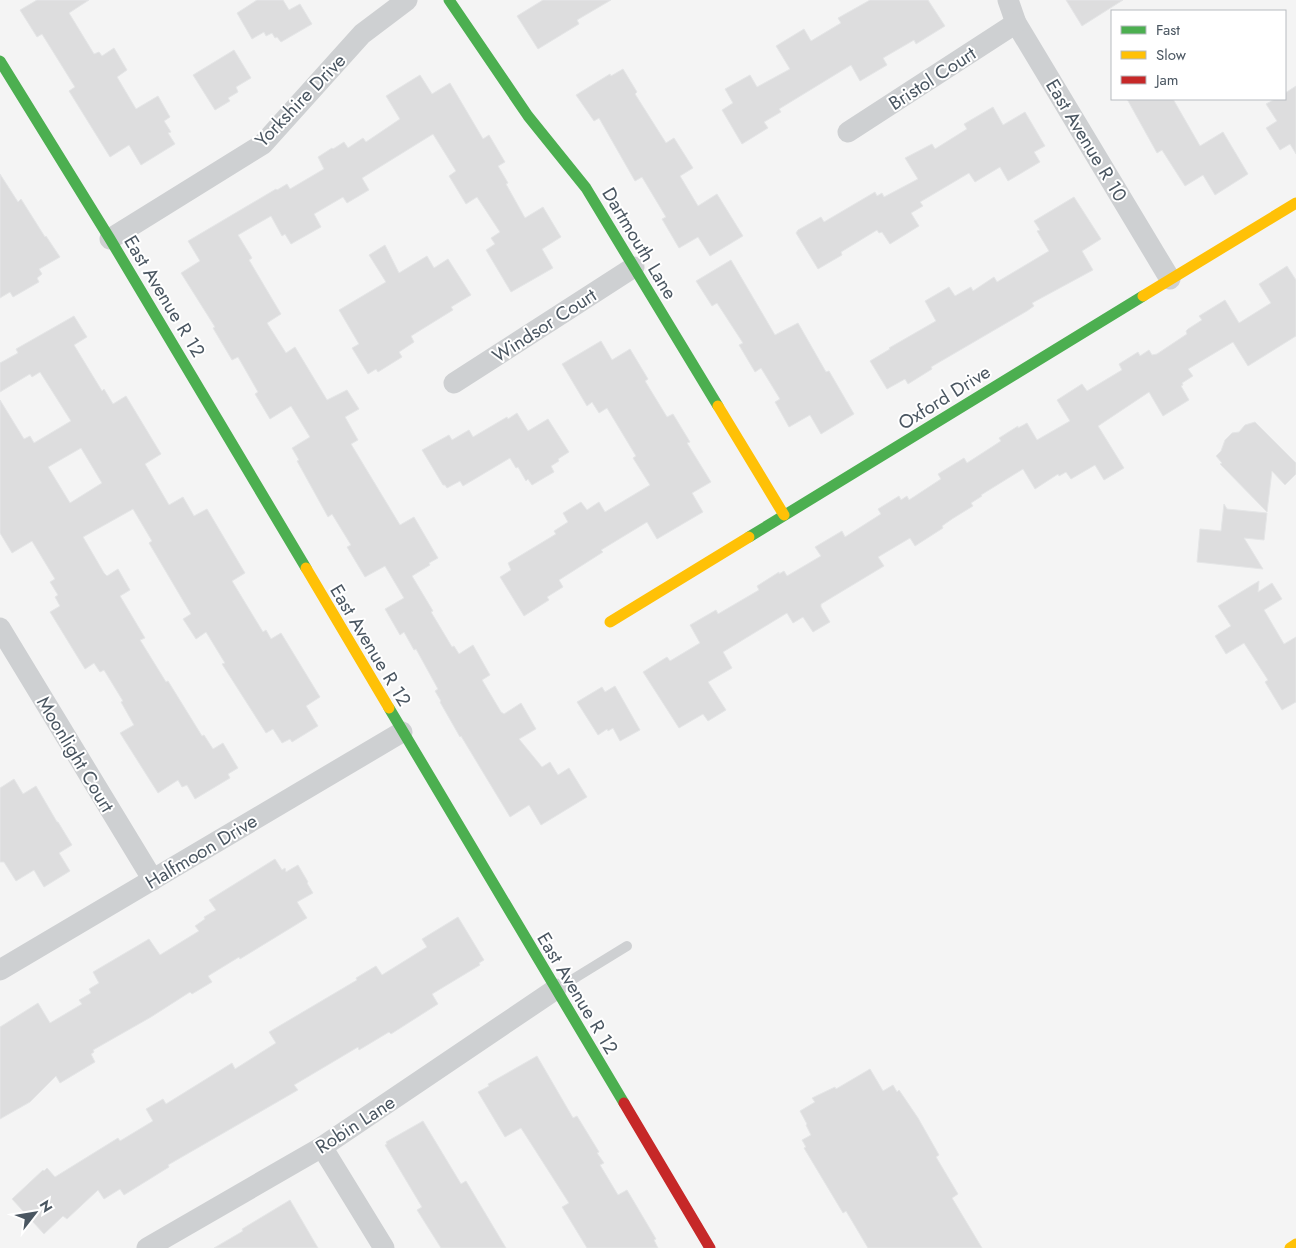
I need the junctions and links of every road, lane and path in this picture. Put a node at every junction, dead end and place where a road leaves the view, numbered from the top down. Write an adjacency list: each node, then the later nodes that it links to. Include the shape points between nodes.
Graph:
1 (408, 0): 8 (street, Yorkshire Drive, via 362,34 263,144)
2 (449, 0): 9 (street, Dartmouth Lane, via 528,116 586,188)
3 (1008, 0): 4 (street, East Avenue R 10)
4 (1016, 23): 6 (street, Bristol Court); 10 (street, East Avenue R 10)
5 (0, 60): 8 (street, East Avenue R 12)
6 (848, 132)
7 (1296, 202): 10 (street, Oxford Drive)
8 (110, 239): 15 (street, East Avenue R 12)
9 (634, 267): 11 (street, Windsor Court); 12 (street, Dartmouth Lane)
10 (1170, 278): 12 (street, Oxford Drive)
11 (454, 382)
12 (784, 516): 13 (street, Oxford Drive)
13 (610, 622)
14 (0, 628): 16 (street, Moonlight Court)
15 (402, 732): 16 (street, Halfmoon Drive); 19 (street, East Avenue R 12)
16 (153, 880): 18 (street, Halfmoon Drive)
17 (627, 946): 19 (lane)
18 (0, 970)
19 (556, 989): 20 (street, Robin Lane); 24 (street, East Avenue R 12)
20 (322, 1147): 22 (street, Robin Lane); 23 (street)
21 (1296, 1244): 25 (street)
22 (147, 1248)
23 (384, 1248)
24 (710, 1248)
25 (1290, 1248)

